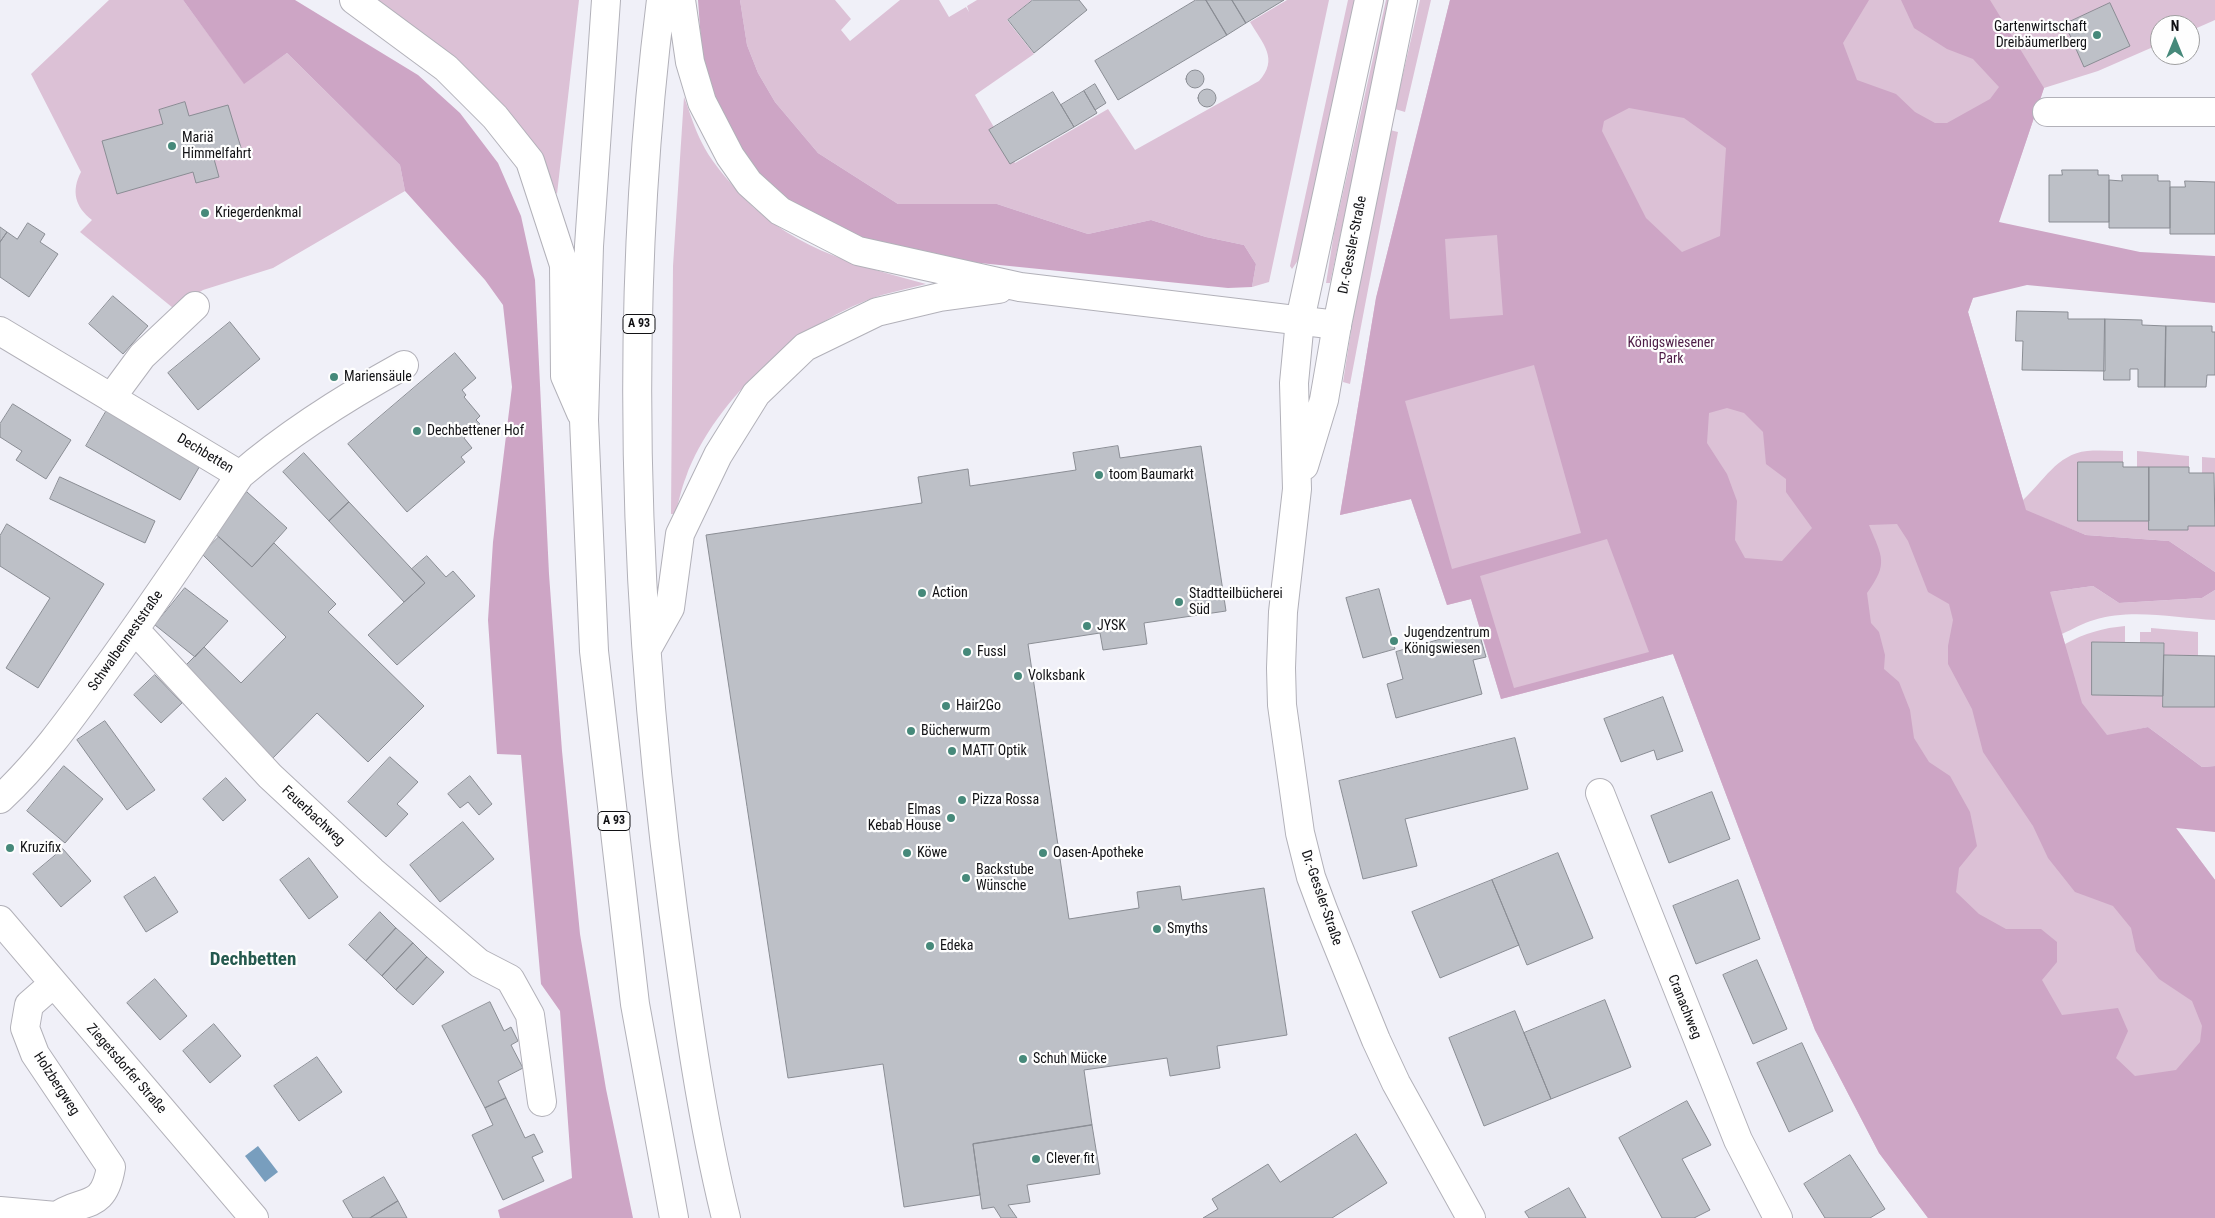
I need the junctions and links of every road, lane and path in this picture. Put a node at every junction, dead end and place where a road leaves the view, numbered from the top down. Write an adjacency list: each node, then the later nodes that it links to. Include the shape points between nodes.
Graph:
1 (354, 0): 16 (main road, via 446,68 495,117 530,161 564,265 565,376)
2 (606, 0): 16 (main road, A 93, via 589,246)
3 (661, 0): 20 (main road, A 93, via 642,196 636,392)
4 (681, 0): 9 (main road, via 690,62 702,102 730,156 749,183 780,211 858,251)
5 (1370, 0): 11 (main road, Dr.-Gessler-Straße)
6 (1403, 0): 12 (main road, Dr.-Gessler-Straße)
7 (2047, 112): 8 (main road)
8 (2215, 112)
9 (1020, 287): 11 (main road); 20 (main road, via 940,297 877,312 805,347 756,394 718,455 680,534 670,608)
10 (194, 306): 15 (main road, via 142,356)
11 (1300, 320): 12 (main road); 18 (main road, Dr.-Gessler-Straße, via 1294,383)
12 (1337, 325): 18 (main road, Dr.-Gessler-Straße, via 1324,400)
13 (0, 331): 15 (main road, Dechbetten)
14 (404, 365): 17 (main road, Dechbetten, via 354,393 273,447)
15 (111, 398): 17 (main road, Dechbetten)
16 (584, 420): 29 (main road, A 93, via 594,651 635,1004)
17 (240, 475): 19 (main road, Schwalbenneststraße)
18 (1297, 489): 31 (main road, Dr.-Gessler-Straße, via 1283,612 1281,668 1282,705 1300,833 1311,877 1376,1040 1396,1083)
19 (135, 630): 22 (main road, Schwalbenneststraße, via 33,764); 25 (main road, Feuerbachweg, via 270,776 372,871 479,963 510,979 530,1015)
20 (647, 649): 30 (main road, A 93, via 658,799 683,983)
21 (1600, 793): 32 (main road, Cranachweg, via 1734,1131)
22 (0, 799)
23 (0, 920): 24 (main road, Ziegetsdorfer Straße)
24 (53, 984): 27 (main road, Holzbergweg, via 29,1005 25,1028 35,1054 111,1167 108,1186 97,1200); 28 (main road, Ziegetsdorfer Straße)
25 (542, 1102)
26 (0, 1211): 27 (main road)
27 (55, 1217)
28 (254, 1218)
29 (674, 1218)
30 (726, 1218)
31 (1471, 1218)
32 (1778, 1218)

